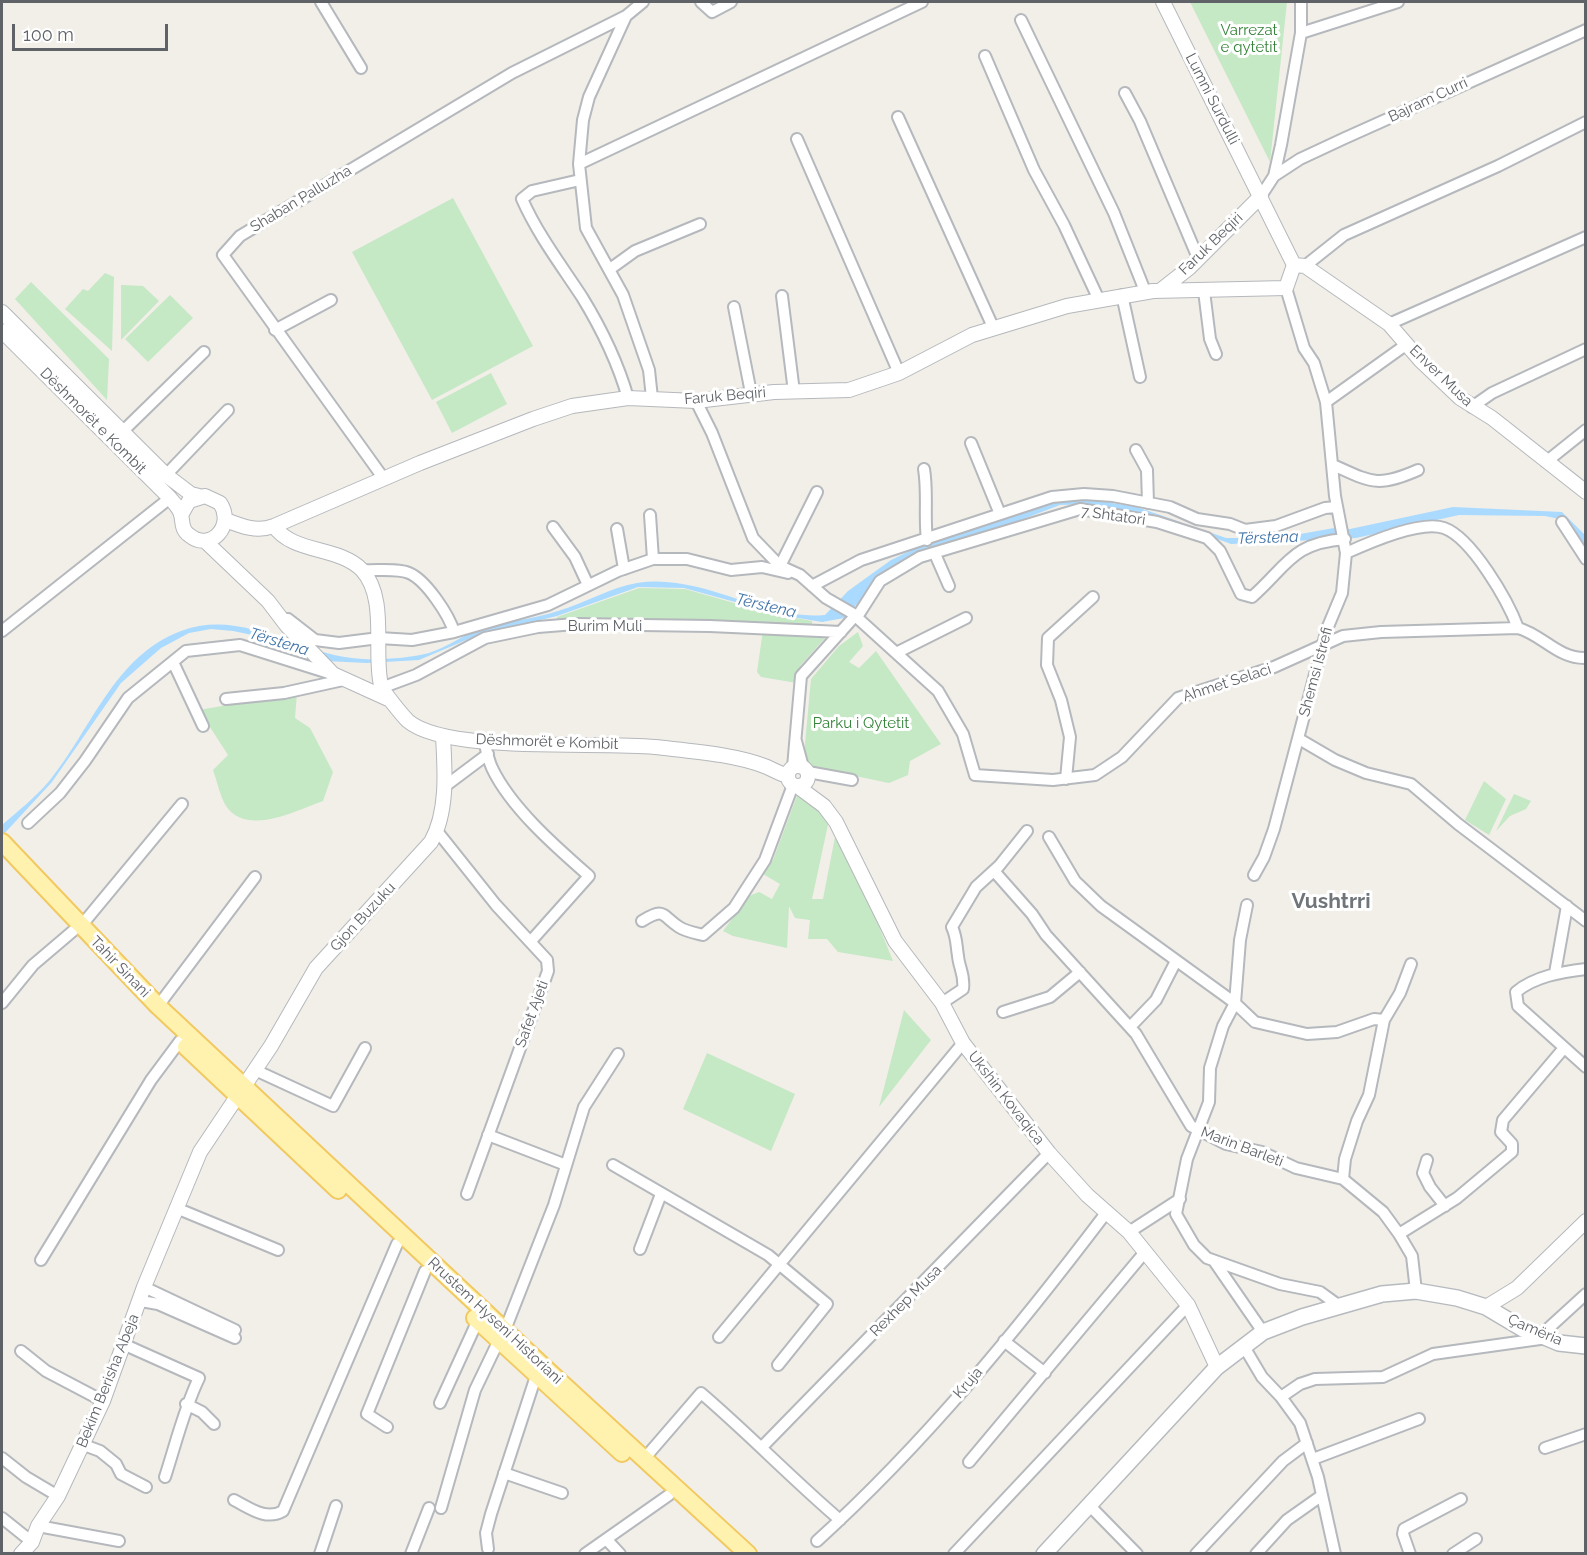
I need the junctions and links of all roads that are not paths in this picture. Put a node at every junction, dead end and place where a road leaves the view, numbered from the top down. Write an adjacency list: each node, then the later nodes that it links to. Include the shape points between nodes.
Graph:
1 (321, 2): 14 (street)
2 (643, 2): 9 (street)
3 (701, 2): 4 (street, via 712,12)
4 (731, 2)
5 (922, 2): 19 (street)
6 (1163, 2): 22 (street, Lumni Surdulli)
7 (1301, 2): 12 (street)
8 (1398, 2): 12 (street)
9 (626, 16): 19 (street, via 589,97); 40 (street, Shaban Palluzha, via 512,74 240,236 223,255)
10 (1021, 20): 30 (street, via 1114,213)
11 (1586, 30): 20 (street, Bajram Curri, via 1300,159)
12 (1301, 33): 20 (street)
13 (985, 56): 35 (street, via 1034,170)
14 (362, 68)
15 (1125, 93): 25 (street)
16 (897, 117): 39 (street)
17 (1586, 122): 26 (street, via 1344,235)
18 (797, 139): 47 (street)
19 (579, 164): 21 (street)
20 (1274, 176): 22 (street)
21 (580, 180): 27 (street, via 586,228); 51 (street, via 532,191 522,199 532,222 584,300 621,372)
22 (1261, 196): 25 (street, Faruk Beqiri); 26 (street)
23 (700, 225): 27 (street, via 635,251)
24 (1586, 237): 38 (street)
25 (1194, 263): 29 (street, Faruk Beqiri); 31 (street, via 1188,278)
26 (1300, 265): 28 (street); 38 (street, Enver Musa)
27 (610, 269): 52 (street, via 635,328 652,382)
28 (1286, 288): 31 (street, Faruk Beqiri); 54 (street, Shemsi Istrefi)
29 (1161, 290): 30 (street, Faruk Beqiri); 31 (street, Faruk Beqiri)
30 (1145, 291): 32 (street, Faruk Beqiri)
31 (1199, 291): 46 (street)
32 (1122, 295): 35 (street, Faruk Beqiri); 48 (street)
33 (782, 296): 49 (street)
34 (331, 300): 40 (street)
35 (1098, 300): 39 (street, Faruk Beqiri)
36 (734, 307): 50 (street)
37 (2, 312): 42 (street, Dëshmorët e Kombit)
38 (1389, 324): 43 (street, Enver Musa)
39 (993, 327): 47 (street, Faruk Beqiri, via 954,342)
40 (275, 330): 67 (street, Shaban Palluzha)
41 (2, 331): 42 (street, Dëshmorët e Kombit)
42 (18, 337): 57 (street, Dëshmorët e Kombit)
43 (1407, 344): 54 (street); 55 (street, Enver Musa, via 1420,361)
44 (1586, 349): 55 (street, via 1492,393)
45 (204, 352): 59 (street, Dëshmorët e Kombit)
46 (1215, 354)
47 (899, 373): 49 (street, Faruk Beqiri, via 849,390)
48 (1140, 377)
49 (794, 392): 50 (street, Faruk Beqiri)
50 (751, 393): 53 (street, Faruk Beqiri)
51 (628, 398): 52 (street, Faruk Beqiri); 67 (street, Faruk Beqiri, via 572,406 532,419)
52 (652, 398): 53 (street, Faruk Beqiri)
53 (696, 401): 91 (street, via 753,538)
54 (1326, 402): 63 (street, Shemsi Istrefi)
55 (1472, 407): 62 (street, Enver Musa, via 1492,418)
56 (228, 410): 66 (street, Dëshmorët e Kombit)
57 (102, 421): 59 (street, Dëshmorët e Kombit); 71 (street, Dëshmorët e Kombit)
58 (1586, 430): 62 (street)
59 (122, 432): 66 (street, Dëshmorët e Kombit)
60 (971, 443): 75 (street)
61 (1136, 450): 72 (street, via 1147,470)
62 (1546, 462): 69 (street, Enver Musa)
63 (1333, 465): 65 (street, via 1373,483 1395,480); 73 (street, Shemsi Istrefi)
64 (924, 469): 84 (street)
65 (1418, 470)
66 (166, 475): 70 (street, Dëshmorët e Kombit)
67 (384, 479): 78 (street, Faruk Beqiri)
68 (817, 492): 91 (street)
69 (1586, 492)
70 (198, 496): 76 (street, via 185,505); 77 (street, via 220,503)
71 (170, 498): 76 (street, Dëshmorët e Kombit); 103 (street)
72 (1148, 503): 73 (street, via 1245,530 1276,526); 75 (street, via 1084,494 1052,497)
73 (1336, 507): 83 (street, Shemsi Istrefi)
74 (650, 514): 89 (street)
75 (1000, 514): 84 (street)
76 (181, 515): 85 (street, via 185,532)
77 (226, 520): 80 (street, Faruk Beqiri, via 245,528 264,530); 85 (street, via 220,533)
78 (291, 520): 80 (street, Faruk Beqiri); 86 (street, via 289,534)
79 (1562, 522): 90 (street)
80 (274, 526): 86 (street, via 283,537)
81 (553, 527): 95 (street, via 575,557)
82 (617, 529): 92 (street)
83 (1345, 539): 87 (street, Shemsi Istrefi); 88 (street, 7 Shtatori, via 1314,543 1295,553 1252,597 1241,594 1220,551 1207,538 1157,522 1080,508)
84 (927, 540): 96 (street, via 861,560)
85 (205, 541): 99 (street)
86 (296, 542): 93 (street, via 339,556)
87 (1346, 553): 102 (street, via 1405,532 1431,526 1444,528 1458,536 1480,561); 107 (street, Shemsi Istrefi, via 1342,593)
88 (935, 554): 97 (street); 100 (street, 7 Shtatori, via 920,557 880,581)
89 (653, 559): 92 (street); 94 (street, via 687,560 731,570 762,567)
90 (1586, 559)
91 (780, 566): 94 (street)
92 (624, 569): 95 (street)
93 (362, 570): 104 (street, via 409,573 430,591); 106 (street, via 377,603)
94 (800, 575): 96 (street)
95 (588, 585): 104 (street, via 548,605)
96 (812, 586): 100 (street)
97 (949, 586)
98 (1093, 597): 120 (street, via 1048,638 1047,665 1062,700 1070,737)
99 (268, 601): 106 (street, via 315,640); 111 (street, via 286,626)
100 (855, 615): 105 (street, 7 Shtatori); 108 (street)
101 (966, 618): 108 (street)
102 (1518, 628): 107 (street, Ahmet Selaci, via 1381,632); 109 (street, via 1530,631 1560,653)
103 (2, 631)
104 (454, 632): 106 (street, via 412,640)
105 (841, 632): 112 (street, Burim Muli, via 710,626 538,627 485,638 416,675); 119 (street, 7 Shtatori, via 801,676 796,741)
106 (379, 640): 112 (street)
107 (1324, 642): 117 (street, Shemsi Istrefi); 120 (street, Ahmet Selaci, via 1274,667 1178,698 1104,771)
108 (896, 653): 120 (street, Ahmet Selaci, via 938,692 963,734 975,775)
109 (1586, 658)
110 (173, 662): 111 (street, via 186,651 240,645); 115 (street); 124 (street, via 128,699 60,793)
111 (334, 674): 113 (street, via 284,693); 114 (street, Dëshmorët e Kombit)
112 (381, 682): 114 (street)
113 (226, 699)
114 (393, 702): 116 (street, Dëshmorët e Kombit, via 409,722)
115 (203, 726)
116 (443, 737): 118 (street, Dëshmorët e Kombit); 122 (street, Gjon Buzuku)
117 (1299, 739): 131 (street, Shemsi Istrefi, via 1274,829); 134 (street, via 1366,773 1411,784)
118 (486, 747): 119 (street, Dëshmorët e Kombit, via 653,747 712,754 768,767 775,765); 122 (street); 138 (street, via 492,768 513,798 548,839 589,876)
119 (798, 774): 121 (street); 135 (street, via 765,860 734,908 703,935 679,927 667,915 655,913); 145 (street, Ukshin Kovaqica, via 840,828 895,941)
120 (1065, 779)
121 (852, 780)
122 (444, 787): 125 (street, Gjon Buzuku)
123 (182, 804): 137 (street)
124 (28, 824)
125 (437, 831): 138 (street, Safet Ajeti); 157 (street, Gjon Buzuku, via 316,968)
126 (1027, 831): 130 (street)
127 (1049, 837): 139 (street, via 1075,881 1101,906)
128 (2, 842): 129 (main road, Tahir Sinani)
129 (9, 861): 137 (main road, Tahir Sinani)
130 (994, 871): 142 (street, Marin Barleti); 145 (street, via 976,887 952,927 965,977 963,989)
131 (1254, 876)
132 (255, 877): 147 (street)
133 (1247, 905): 146 (street)
134 (1567, 906): 136 (street); 143 (street)
135 (642, 921)
136 (1586, 921)
137 (77, 929): 144 (street, via 33,965); 147 (main road, Tahir Sinani); 151 (main road, Tahir Sinani)
138 (531, 941): 160 (street, Safet Ajeti, via 547,960 548,971)
139 (1176, 962): 146 (street); 150 (street, via 1156,1000)
140 (1411, 964): 149 (street)
141 (1586, 969): 143 (street)
142 (1080, 972): 148 (street, via 1050,997); 150 (street, Marin Barleti)
143 (1555, 973): 154 (street, via 1523,986 1515,999)
144 (2, 1003)
145 (942, 1003): 152 (street, Ukshin Kovaqica)
146 (1235, 1003): 149 (street, via 1255,1022 1307,1034 1337,1032 1374,1019); 159 (street, via 1210,1068 1209,1102)
147 (158, 1006): 158 (main road, Tahir Sinani)
148 (1003, 1012)
149 (1384, 1020): 165 (street, via 1369,1095 1351,1140)
150 (1130, 1027): 159 (street, Marin Barleti)
151 (180, 1041): 158 (main road, Tahir Sinani); 179 (street, via 151,1080)
152 (963, 1043): 161 (street, Ukshin Kovaqica); 181 (street)
153 (365, 1048): 157 (street, via 333,1106)
154 (1564, 1048): 156 (street); 169 (street, via 1503,1120 1501,1132 1512,1144 1512,1152)
155 (618, 1054): 163 (street, via 584,1107)
156 (1586, 1067)
157 (255, 1070): 158 (street, Gjon Buzuku)
158 (241, 1092): 170 (street, Bekim Berisha Abeja, via 200,1152); 175 (main road, Rrustem Hyseni Historiani); 192 (main road, Rrustem Hyseni Historiani)
159 (1197, 1131): 165 (street, Marin Barleti, via 1226,1144 1262,1152 1296,1168); 168 (street)
160 (488, 1135): 163 (street); 166 (street, Safet Ajeti)
161 (1048, 1153): 171 (street, Ukshin Kovaqica); 214 (street, Rexhep Musa)
162 (1427, 1160): 169 (street, via 1423,1173)
163 (566, 1165): 192 (street)
164 (613, 1165): 167 (street)
165 (1343, 1179): 174 (street, Marin Barleti, via 1383,1212)
166 (467, 1194)
167 (661, 1194): 176 (street); 181 (street)
168 (1180, 1198): 173 (street); 180 (street, via 1177,1220 1194,1245)
169 (1445, 1206): 174 (street)
170 (176, 1208): 177 (street); 184 (street, Bekim Berisha Abeja)
171 (1106, 1213): 173 (street, Ukshin Kovaqica); 195 (street, Kruja)
172 (1586, 1221): 188 (street, via 1517,1288)
173 (1129, 1233): 178 (street, Ukshin Kovaqica)
174 (1399, 1234): 183 (street, Marin Barleti, via 1412,1256)
175 (397, 1244): 182 (main road, Rrustem Hyseni Historiani); 228 (street, via 283,1511 265,1516)
176 (639, 1249)
177 (278, 1251)
178 (1145, 1252): 186 (street, Ukshin Kovaqica); 202 (street)
179 (41, 1260)
180 (1213, 1261): 187 (street, via 1280,1284 1320,1292); 190 (street)
181 (779, 1265): 193 (street); 200 (street, via 827,1304)
182 (425, 1271): 189 (main road, Rrustem Hyseni Historiani); 210 (street, Rrustem Hyseni Historiani, via 367,1414)
183 (1416, 1291): 187 (main road, Çamëria, via 1382,1294); 188 (main road, Çamëria)
184 (142, 1294): 191 (street); 196 (street, Bekim Berisha Abeja)
185 (1586, 1294): 194 (street)
186 (1188, 1305): 201 (street, Ukshin Kovaqica); 249 (street)
187 (1338, 1305): 190 (main road, Çamëria)
188 (1486, 1307): 194 (main road, Çamëria)
189 (478, 1320): 192 (main road, Rrustem Hyseni Historiani); 206 (street, Rrustem Hyseni Historiani)
190 (1263, 1332): 197 (main road, Çamëria)
191 (235, 1334)
192 (502, 1335): 203 (main road, Rrustem Hyseni Historiani); 217 (main road, Rrustem Hyseni Historiani); 232 (street, via 475,1390)
193 (719, 1337)
194 (1544, 1337): 198 (main road, Çamëria); 204 (street, via 1433,1354 1383,1377 1315,1379)
195 (1004, 1341): 202 (street); 234 (street, Kruja, via 894,1467)
196 (123, 1344): 205 (street, Bekim Berisha Abeja); 207 (street, via 199,1378)
197 (1243, 1345): 201 (main road, Çamëria); 204 (street, via 1262,1377)
198 (1586, 1346)
199 (21, 1351): 205 (street, via 46,1371)
200 (778, 1365)
201 (1217, 1367): 229 (main road, Çamëria)
202 (1045, 1373): 219 (street)
203 (536, 1376): 220 (street); 224 (main road, Rrustem Hyseni Historiani)
204 (1281, 1397): 212 (street, via 1300,1423)
205 (103, 1401): 213 (street, Bekim Berisha Abeja)
206 (440, 1403)
207 (186, 1404): 209 (street); 221 (street)
208 (1419, 1419): 218 (street)
209 (214, 1424)
210 (387, 1427)
211 (1586, 1434): 215 (street)
212 (1307, 1443): 218 (street); 252 (street, via 1283,1461)
213 (84, 1445): 222 (street, via 116,1464 121,1474); 225 (street, Bekim Berisha Abeja)
214 (762, 1447): 217 (street, via 701,1393); 234 (street)
215 (1545, 1448)
216 (2, 1458): 225 (street)
217 (645, 1459): 248 (main road, Rrustem Hyseni Historiani)
218 (1313, 1459): 226 (street)
219 (969, 1462)
220 (504, 1473): 223 (street); 241 (street, via 486,1533)
221 (165, 1476)
222 (146, 1487)
223 (562, 1492)
224 (669, 1495): 237 (street); 247 (main road, Rrustem Hyseni Historiani)
225 (58, 1496): 235 (street, Bekim Berisha Abeja)
226 (1322, 1496): 253 (street, via 1287,1520); 254 (street)
227 (1461, 1499): 255 (street, via 1404,1529 1402,1534)
228 (234, 1500)
229 (1089, 1505): 250 (main road, Çamëria); 251 (street)
230 (336, 1506): 243 (street)
231 (429, 1508): 244 (street)
232 (441, 1509)
233 (2, 1518): 240 (street)
234 (840, 1520): 239 (street, Kruja)
235 (38, 1526): 238 (street); 240 (street, Bekim Berisha Abeja)
236 (1476, 1539): 256 (street)
237 (607, 1540): 245 (street); 246 (street)
238 (118, 1541)
239 (817, 1541)
240 (32, 1542): 242 (street, Bekim Berisha Abeja)
241 (488, 1549)
242 (21, 1554)
243 (320, 1554)
244 (411, 1554)
245 (585, 1554)
246 (620, 1554)
247 (733, 1554)
248 (748, 1554)
249 (954, 1554)
250 (1044, 1554)
251 (1137, 1554)
252 (1196, 1554)
253 (1256, 1554)
254 (1335, 1554)
255 (1410, 1554)
256 (1453, 1554)

